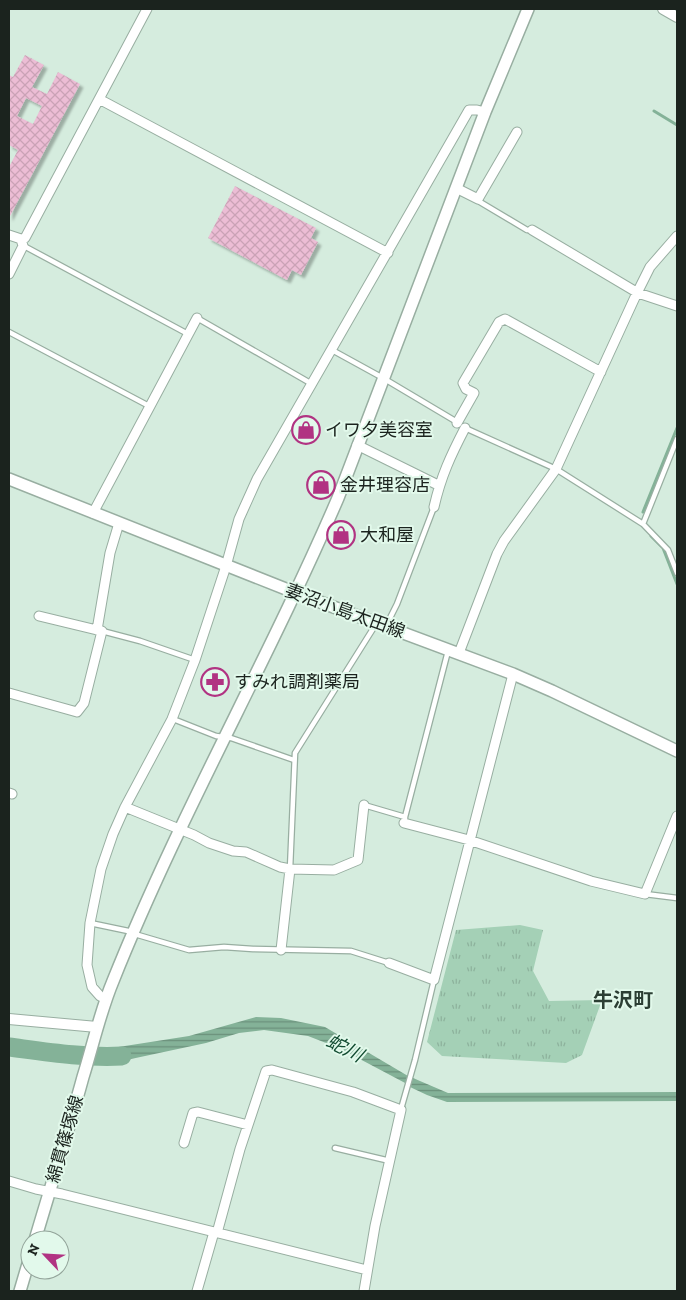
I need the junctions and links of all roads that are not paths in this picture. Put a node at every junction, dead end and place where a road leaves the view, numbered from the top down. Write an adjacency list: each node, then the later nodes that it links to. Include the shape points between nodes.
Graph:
1 (147, 9): 5 (street)
2 (528, 9): 6 (main road, 綿貫篠塚線)
3 (663, 9): 4 (street)
4 (677, 17)
5 (99, 99): 13 (street); 14 (street)
6 (485, 112): 8 (main road, 綿貫篠塚線); 14 (street, via 469,110)
7 (517, 132): 9 (street)
8 (456, 188): 9 (street); 23 (main road, 綿貫篠塚線)
9 (478, 198): 10 (lane, via 526,230)
10 (532, 230): 16 (street)
11 (9, 235): 13 (street)
12 (677, 236): 16 (street, via 650,267)
13 (22, 242): 15 (street); 20 (lane)
14 (388, 253): 21 (street)
15 (9, 274)
16 (638, 293): 17 (street); 22 (street)
17 (677, 306)
18 (197, 318): 20 (street); 24 (lane)
19 (9, 332): 25 (lane)
20 (188, 334): 25 (street)
21 (332, 350): 23 (lane); 24 (street)
22 (601, 372): 26 (street, via 502,319 463,383 474,393); 29 (street)
23 (383, 378): 26 (lane); 28 (main road, 綿貫篠塚線)
24 (312, 384): 36 (street, via 247,500)
25 (150, 407): 33 (street)
26 (461, 425): 29 (lane); 31 (street)
27 (677, 439): 35 (lane)
28 (357, 445): 31 (street); 38 (main road, 綿貫篠塚線, via 338,498)
29 (556, 469): 35 (lane); 42 (street, via 504,541)
30 (9, 479): 33 (main road, 妻沼小島太田線)
31 (438, 485): 32 (street)
32 (434, 506): 40 (lane, via 403,588)
33 (93, 513): 34 (main road, 妻沼小島太田線)
34 (119, 523): 36 (main road, 妻沼小島太田線); 41 (street, via 110,553)
35 (643, 524): 37 (lane, via 668,550)
36 (226, 566): 38 (main road, 妻沼小島太田線); 43 (street)
37 (677, 573)
38 (296, 593): 40 (main road, 妻沼小島太田線); 47 (main road, 綿貫篠塚線)
39 (39, 616): 41 (street)
40 (382, 625): 42 (main road, 妻沼小島太田線); 49 (lane, via 295,753)
41 (99, 631): 43 (lane); 45 (street, via 84,703 77,712)
42 (454, 651): 44 (main road, 妻沼小島太田線); 53 (lane)
43 (195, 660): 46 (street)
44 (513, 674): 48 (main road, 妻沼小島太田線); 55 (street)
45 (9, 693)
46 (172, 719): 47 (lane); 51 (street)
47 (224, 737): 49 (lane); 54 (main road, 綿貫篠塚線)
48 (677, 751)
49 (294, 760): 56 (lane)
50 (364, 805): 53 (lane); 56 (street, via 358,860 334,870)
51 (125, 807): 54 (street); 59 (street, via 101,869)
52 (677, 816): 57 (street)
53 (405, 820): 55 (street)
54 (180, 829): 56 (street, via 218,847 246,852); 60 (main road, 綿貫篠塚線)
55 (469, 840): 57 (street, via 591,881); 63 (street)
56 (290, 869): 61 (street)
57 (645, 894): 58 (lane)
58 (677, 898)
59 (90, 923): 60 (lane); 64 (street, via 87,952 90,978 96,993)
60 (133, 932): 61 (lane, via 189,950 224,947); 64 (main road, 綿貫篠塚線)
61 (280, 950): 62 (lane, via 351,951)
62 (389, 963): 63 (street)
63 (434, 980): 67 (lane)
64 (106, 999): 66 (main road, 綿貫篠塚線)
65 (9, 1019): 66 (street)
66 (96, 1032): 73 (main road, 綿貫篠塚線)
67 (401, 1110): 68 (street, via 354,1092 268,1070); 71 (street)
68 (248, 1124): 69 (street, via 193,1112); 75 (street)
69 (184, 1143)
70 (335, 1148): 71 (lane)
71 (391, 1162): 76 (street)
72 (9, 1181): 73 (street)
73 (50, 1191): 74 (main road, 綿貫篠塚線); 75 (street)
74 (38, 1230)
75 (216, 1233): 76 (street); 77 (street)
76 (367, 1270): 78 (street)
77 (197, 1291)
78 (364, 1291)

